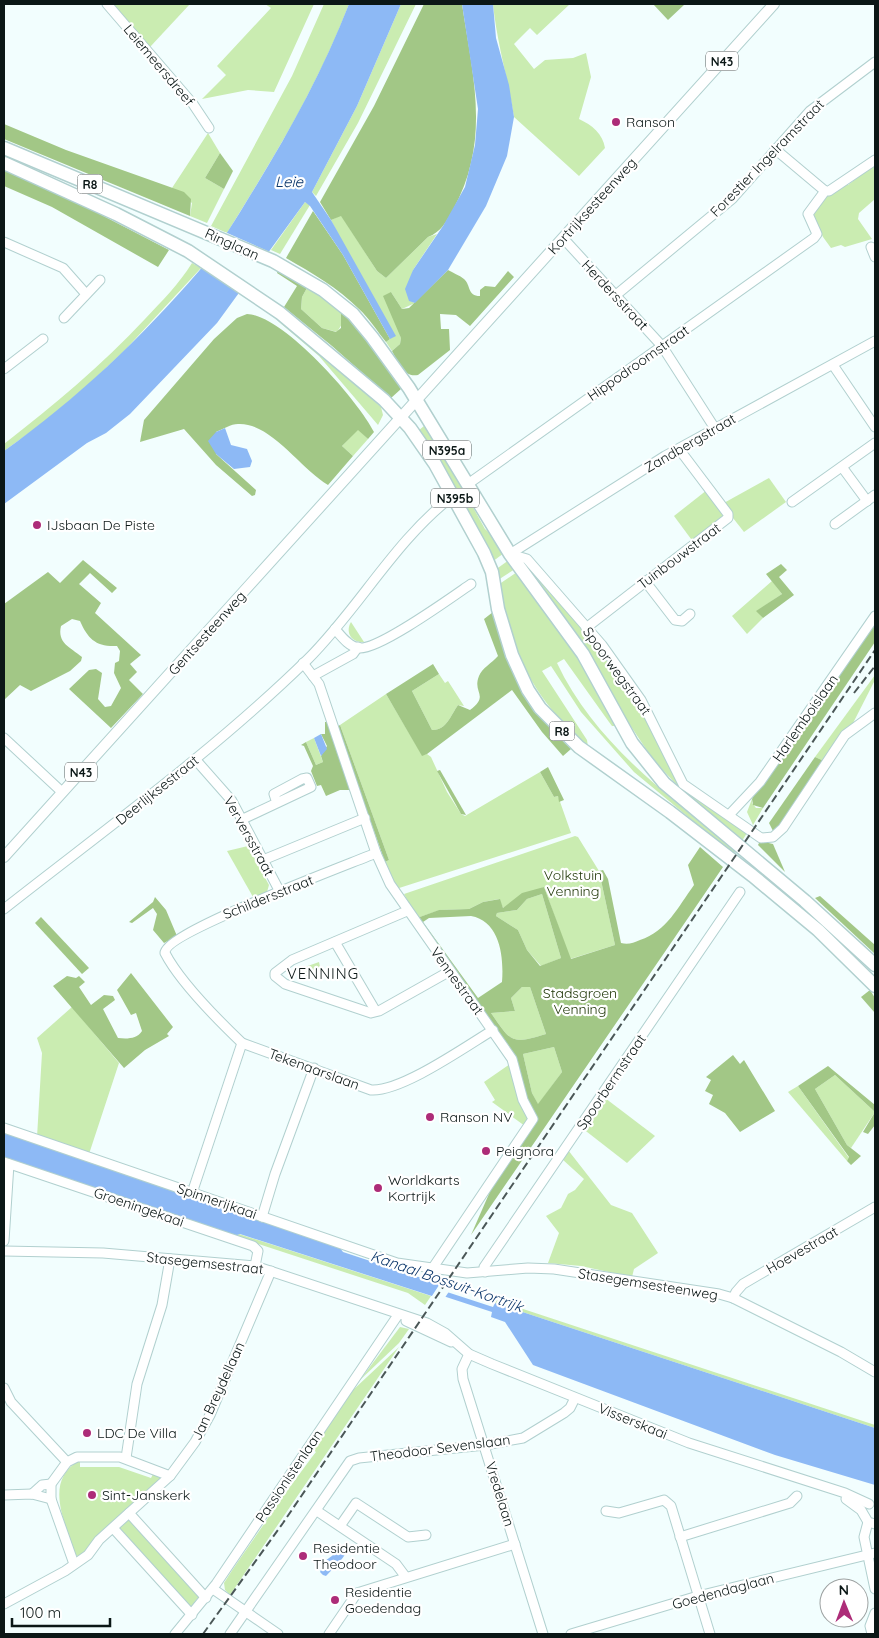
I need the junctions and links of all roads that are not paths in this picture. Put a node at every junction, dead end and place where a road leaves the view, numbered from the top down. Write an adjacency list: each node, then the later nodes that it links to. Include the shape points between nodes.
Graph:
1 (107, 4): 4 (street, Leiemeersdreef, via 193,104)
2 (774, 4): 10 (main road, Kortrijksesteenweg / N43)
3 (875, 62): 6 (street, Forestier Ingelramstraat, via 818,104)
4 (209, 128)
5 (4, 148): 23 (highway, Ringlaan / R8, via 273,261 323,290 358,320 405,382)
6 (775, 150): 9 (street); 16 (street, Forestier Ingelramstraat, via 722,208)
7 (875, 160): 9 (street)
8 (4, 163): 24 (highway, Ringlaan / R8, via 168,239 280,313 384,400)
9 (825, 192): 20 (street, Hippodroomstraat, via 808,214 817,234)
10 (563, 238): 16 (street, Herdersstraat); 23 (main road, Kortrijksesteenweg / N43)
11 (4, 242): 15 (street, via 63,268)
12 (871, 247): 13 (street)
13 (875, 257)
14 (100, 280): 15 (street)
15 (86, 294): 17 (street)
16 (616, 295): 20 (street, Herdersstraat)
17 (64, 318)
18 (43, 338): 22 (street)
19 (875, 341): 21 (street, Zandbergstraat)
20 (662, 346): 25 (street, Herdersstraat); 30 (street, Hippodroomstraat)
21 (833, 365): 25 (street, Zandbergstraat); 26 (street)
22 (4, 369)
23 (413, 405): 24 (main road, Gentsesteenweg / N43); 30 (highway, N395a)
24 (400, 418): 31 (highway, N395b); 50 (main road, Gentsesteenweg / N43)
25 (714, 427): 28 (street, Zandbergstraat)
26 (875, 427)
27 (875, 443): 29 (street)
28 (679, 449): 36 (street, Zandbergstraat); 38 (street, Tuinbouwstraat, via 728,518)
29 (842, 467): 33 (street); 34 (street)
30 (468, 484): 36 (highway, N395a)
31 (454, 495): 37 (highway, N395b); 43 (street, via 419,524)
32 (875, 495): 33 (street)
33 (867, 501): 35 (street)
34 (792, 502)
35 (834, 524)
36 (510, 554): 42 (street, Spoorwegstraat, via 527,559); 64 (highway, via 583,654 632,742 664,783 805,901)
37 (492, 572): 66 (highway, R8, via 498,609 512,656 528,690 553,722 586,752 754,876 818,930)
38 (645, 582): 40 (street, via 675,620 682,621); 42 (street, Tuinbouwstraat)
39 (471, 584): 44 (street, via 411,624)
40 (690, 614)
41 (875, 616): 52 (street, Harlemboislaan, via 760,782)
42 (586, 628): 52 (street, Spoorwegstraat, via 641,700 684,784)
43 (334, 629): 44 (street); 45 (street)
44 (358, 648): 46 (street)
45 (303, 664): 46 (street); 49 (street, Deerlijksestraat, via 257,708)
46 (313, 676): 53 (street, Vennestraat, via 322,693)
47 (875, 713): 52 (street, Spoorwegstraat, via 845,735 773,837 762,838)
48 (4, 738): 50 (street)
49 (195, 759): 54 (street, Verversstraat, via 232,801); 60 (street, Deerlijksestraat)
50 (62, 792): 56 (main road, Gentsesteenweg / N43)
51 (277, 803): 54 (street)
52 (729, 815)
53 (365, 818): 55 (street, Vennestraat); 57 (street)
54 (243, 819): 57 (street, Verversstraat)
55 (376, 853): 58 (street, Schildersstraat); 61 (street, Vennestraat)
56 (4, 857)
57 (263, 860): 58 (street, Verversstraat)
58 (280, 892): 63 (street, Schildersstraat, via 205,924)
59 (740, 892): 82 (street, Spoorbermstraat, via 484,1267)
60 (4, 909)
61 (407, 911): 62 (street); 65 (street, Vennestraat)
62 (335, 942): 67 (street); 67 (street, via 292,960 275,974 285,984 366,1012)
63 (164, 951): 69 (street, Tekenaarslaan, via 225,1028)
64 (875, 965)
65 (450, 971): 67 (street); 68 (street, Vennestraat)
66 (875, 986)
67 (374, 1010)
68 (493, 1030): 70 (street, Tekenaarslaan, via 402,1083 381,1090 371,1090); 80 (street, Vennestraat, via 512,1059 523,1100 533,1119)
69 (242, 1043): 70 (street, Tekenaarslaan); 73 (street)
70 (314, 1068): 75 (street)
71 (4, 1128): 73 (street, Spinnerijkaai)
72 (6, 1163): 76 (street); 79 (street, Groeningekaai, via 257,1249)
73 (192, 1193): 75 (street, Spinnerijkaai)
74 (875, 1207): 83 (street, Hoevestraat, via 744,1284)
75 (262, 1217): 80 (street, Spinnerijkaai, via 397,1263)
76 (4, 1241)
77 (4, 1250): 78 (street, Stasegemsestraat)
78 (170, 1259): 79 (street, Stasegemsestraat); 90 (street, via 162,1304 137,1384)
79 (255, 1266): 81 (street, Stasegemsestraat)
80 (432, 1269): 82 (street, Stasegemsesteenweg)
81 (271, 1271): 84 (street, Stasegemsestraat); 92 (street, Jan Breydellaan, via 210,1416)
82 (485, 1272): 83 (street, Stasegemsesteenweg, via 554,1269)
83 (733, 1298): 86 (street, Stasegemsesteenweg)
84 (398, 1315): 85 (street, Visserskaai, via 436,1327); 112 (street, Passionistenlaan)
85 (468, 1354): 88 (street, Visserskaai); 89 (street, Vredelaan, via 462,1369 463,1379)
86 (875, 1372)
87 (4, 1388): 91 (street, via 11,1402)
88 (575, 1398): 89 (street, Theodoor Sevenslaan, via 564,1413 523,1438); 94 (street, Visserskaai, via 689,1443)
89 (485, 1445): 100 (street, Theodoor Sevenslaan, via 354,1459 345,1467); 108 (street, Vredelaan)
90 (126, 1458): 91 (street, via 77,1457); 92 (street)
91 (67, 1462): 93 (street)
92 (170, 1476): 102 (street, Jan Breydellaan)
93 (52, 1484): 95 (street, via 42,1485); 98 (street)
94 (816, 1485): 99 (street, Visserskaai); 103 (street, Visserskaai, via 855,1504)
95 (32, 1494): 96 (street); 98 (street)
96 (4, 1495)
97 (797, 1496): 107 (street, via 790,1502)
98 (51, 1499): 110 (street)
99 (872, 1503): 103 (street, via 865,1508)
100 (317, 1511): 104 (street); 117 (street, Theodoor Sevenslaan)
101 (606, 1511): 107 (street, via 619,1513 664,1500 671,1506)
102 (129, 1513): 105 (street, Jan Breydellaan); 115 (street)
103 (869, 1520): 109 (street, via 864,1537)
104 (340, 1526): 106 (street, via 356,1503 408,1537); 111 (street, via 396,1564)
105 (113, 1528): 110 (street, Jan Breydellaan, via 90,1553); 119 (street)
106 (426, 1535)
107 (680, 1538): 114 (street)
108 (515, 1544): 111 (street); 124 (street, Vredelaan)
109 (871, 1554): 113 (street); 114 (street, Goedendaglaan)
110 (74, 1564): 116 (street, Jan Breydellaan)
111 (405, 1576): 123 (street, via 357,1592)
112 (213, 1589): 115 (street, Passionistenlaan); 117 (street)
113 (875, 1589)
114 (698, 1596): 125 (street, Goedendaglaan); 126 (street)
115 (206, 1598): 119 (street, Passionistenlaan)
116 (4, 1604)
117 (246, 1612): 121 (street, Theodoor Sevenslaan); 122 (street)
118 (875, 1614): 127 (street, via 870,1626)
119 (192, 1615): 120 (street, Passionistenlaan)
120 (176, 1634)
121 (230, 1634)
122 (278, 1634)
123 (329, 1634)
124 (543, 1634)
125 (571, 1634)
126 (710, 1634)
127 (872, 1634)

